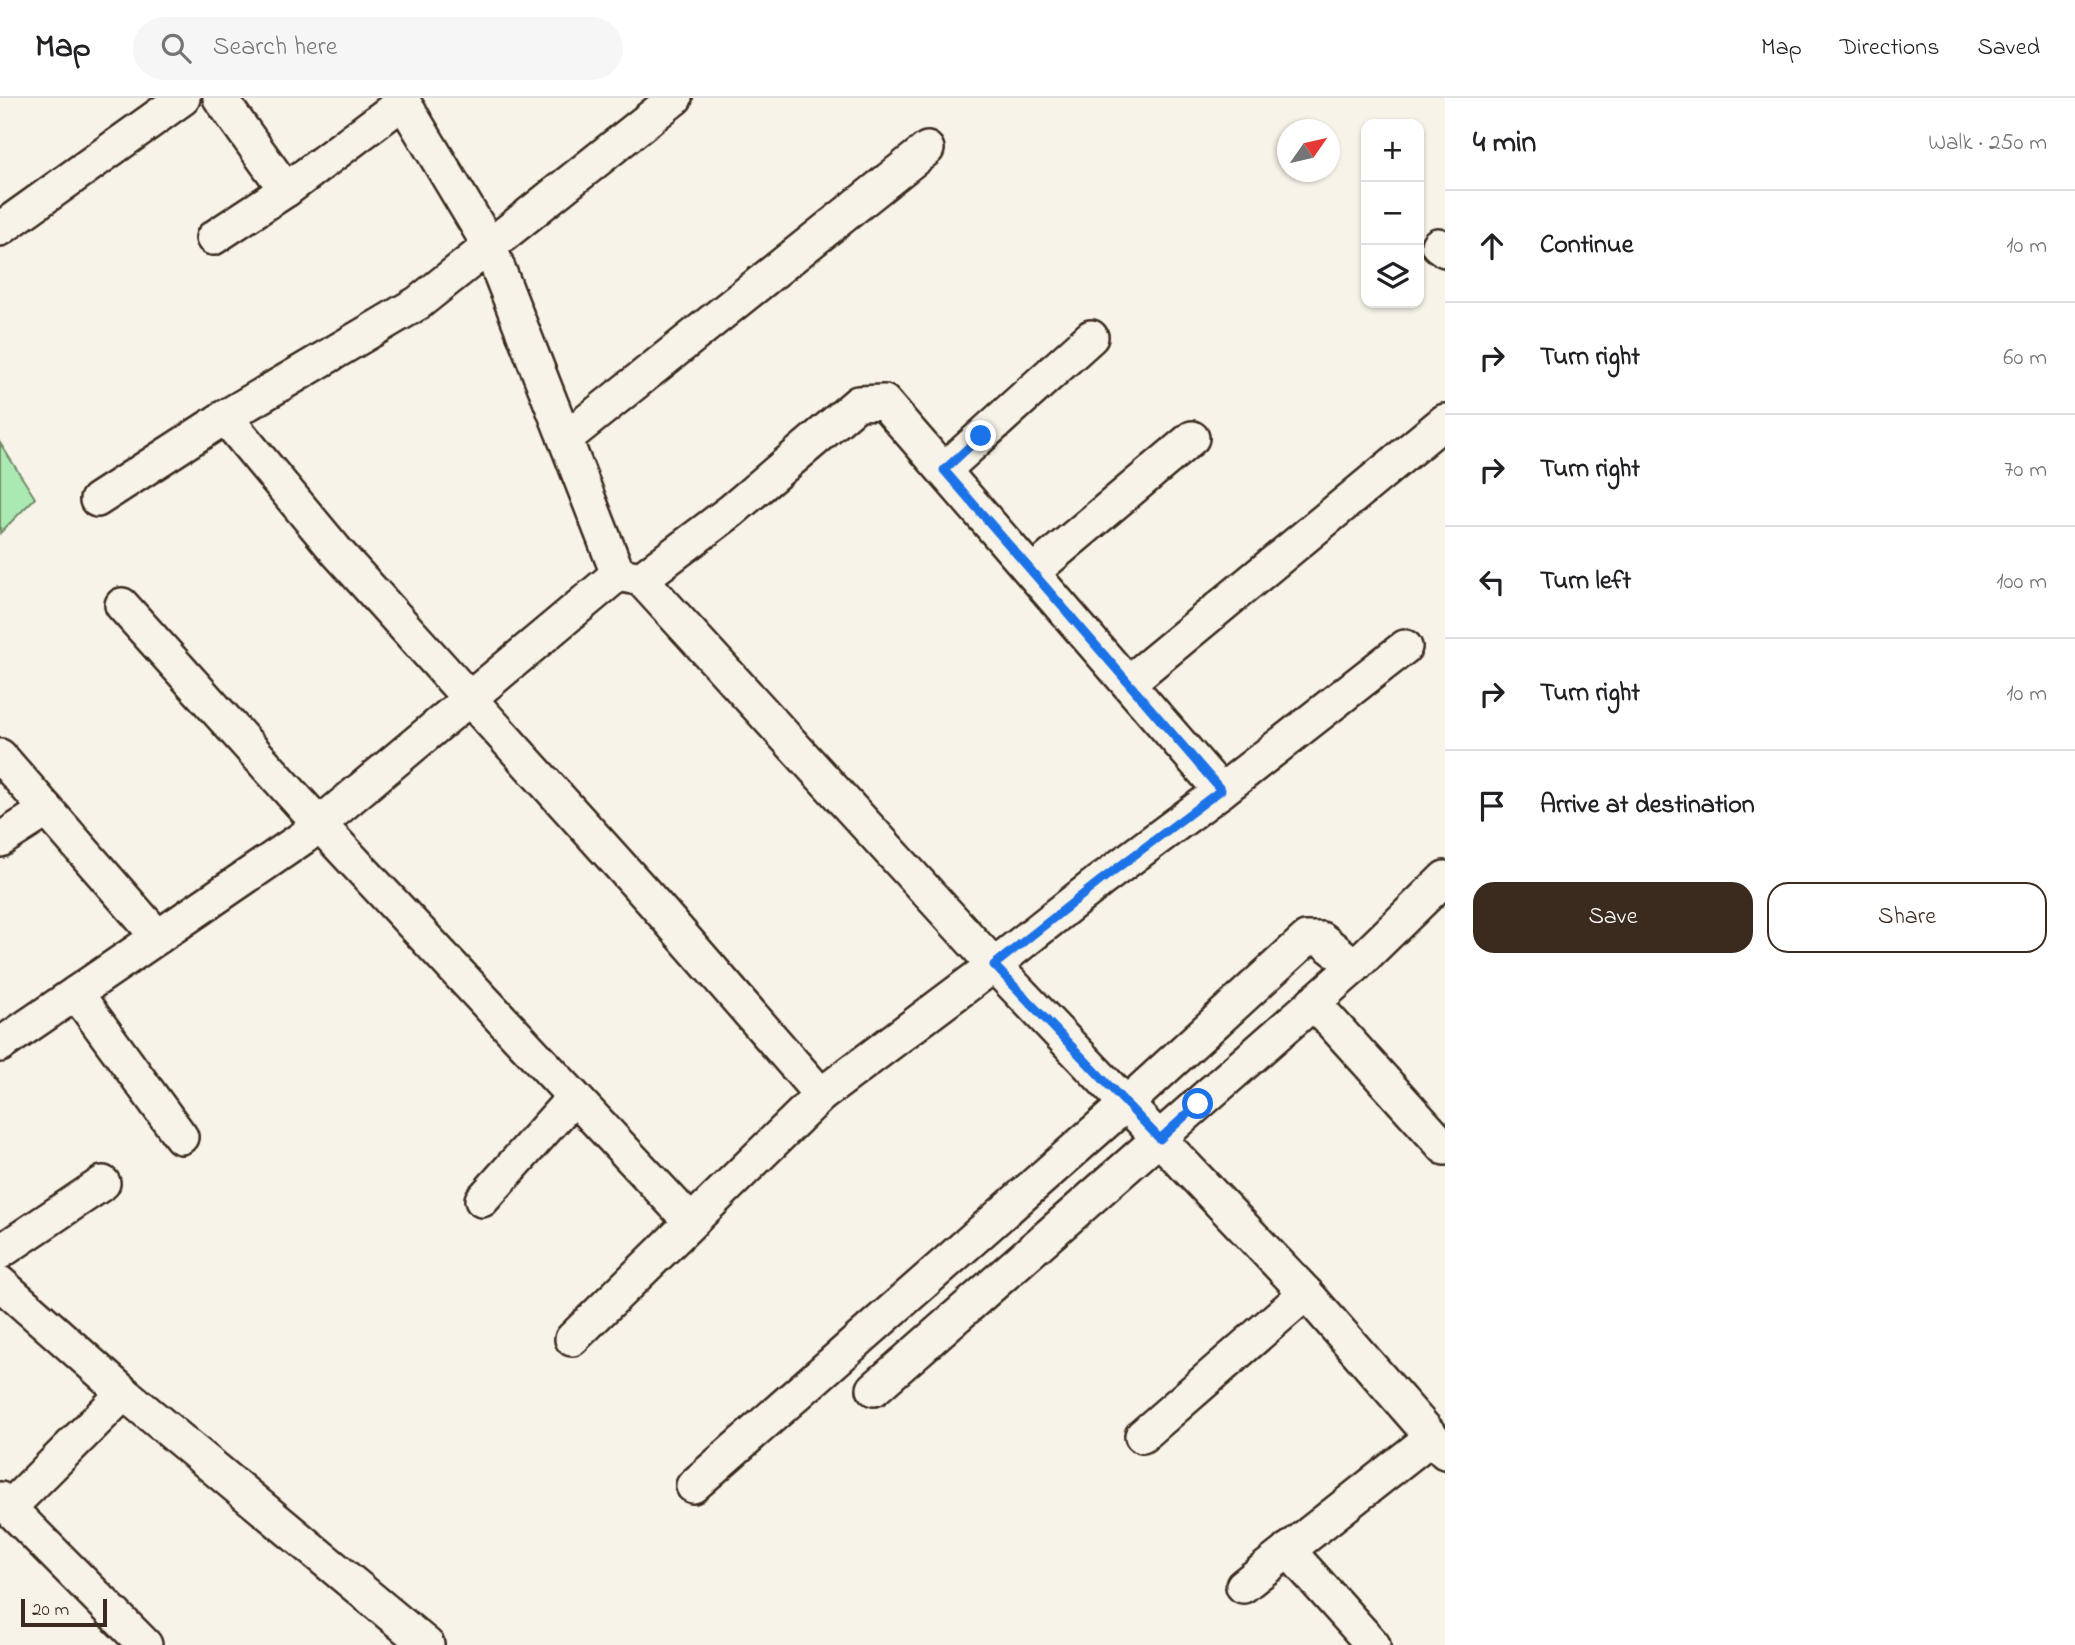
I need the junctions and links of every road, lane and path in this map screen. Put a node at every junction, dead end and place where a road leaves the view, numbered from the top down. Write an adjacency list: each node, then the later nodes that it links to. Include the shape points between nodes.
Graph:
1 (183, 98): 7 (street)
2 (220, 98): 6 (street)
3 (402, 100): 6 (street); 9 (street)
4 (660, 103): 9 (street)
5 (927, 149): 14 (street)
6 (286, 190): 8 (street)
7 (0, 229)
8 (213, 238)
9 (489, 245): 11 (street, via 418,303); 14 (street)
10 (1091, 337): 15 (street)
11 (225, 417): 16 (street); 22 (street, via 338,553)
12 (1445, 421): 21 (street)
13 (1192, 438): 17 (street)
14 (565, 439): 18 (street)
15 (944, 470): 17 (street); 18 (street, via 884,402 858,403 731,511)
16 (97, 500)
17 (1033, 572): 21 (street)
18 (629, 577): 22 (street); 30 (street)
19 (122, 605): 26 (street)
20 (1405, 647): 24 (street)
21 (1128, 683): 24 (street)
22 (469, 699): 26 (street); 35 (street)
23 (0, 756): 25 (street)
24 (1221, 790): 30 (street)
25 (47, 810): 27 (street); 29 (street)
26 (319, 824): 29 (street); 36 (street)
27 (0, 840)
28 (1444, 882): 31 (street)
29 (158, 937): 32 (street)
30 (994, 965): 35 (street); 37 (street)
31 (1355, 966): 33 (street); 37 (street, via 1321,939 1306,939)
32 (76, 993): 34 (street); 38 (street)
33 (1313, 1002): 39 (street); 40 (street)
34 (0, 1045)
35 (821, 1095): 43 (street)
36 (574, 1097): 42 (street); 43 (street)
37 (1126, 1104): 39 (street); 52 (street)
38 (181, 1138)
39 (1160, 1139): 46 (street); 48 (street)
40 (1445, 1148)
41 (103, 1183): 44 (street)
42 (482, 1200)
43 (691, 1222): 47 (street)
44 (0, 1252)
45 (0, 1283): 49 (street)
46 (1306, 1293): 50 (street); 51 (street)
47 (572, 1339)
48 (874, 1389)
49 (124, 1393): 53 (street); 57 (street)
50 (1142, 1436)
51 (1438, 1445): 54 (street)
52 (693, 1486)
53 (5, 1503): 56 (street)
54 (1288, 1550): 55 (street); 58 (street)
55 (1243, 1586)
56 (145, 1645)
57 (426, 1645)
58 (1373, 1645)

